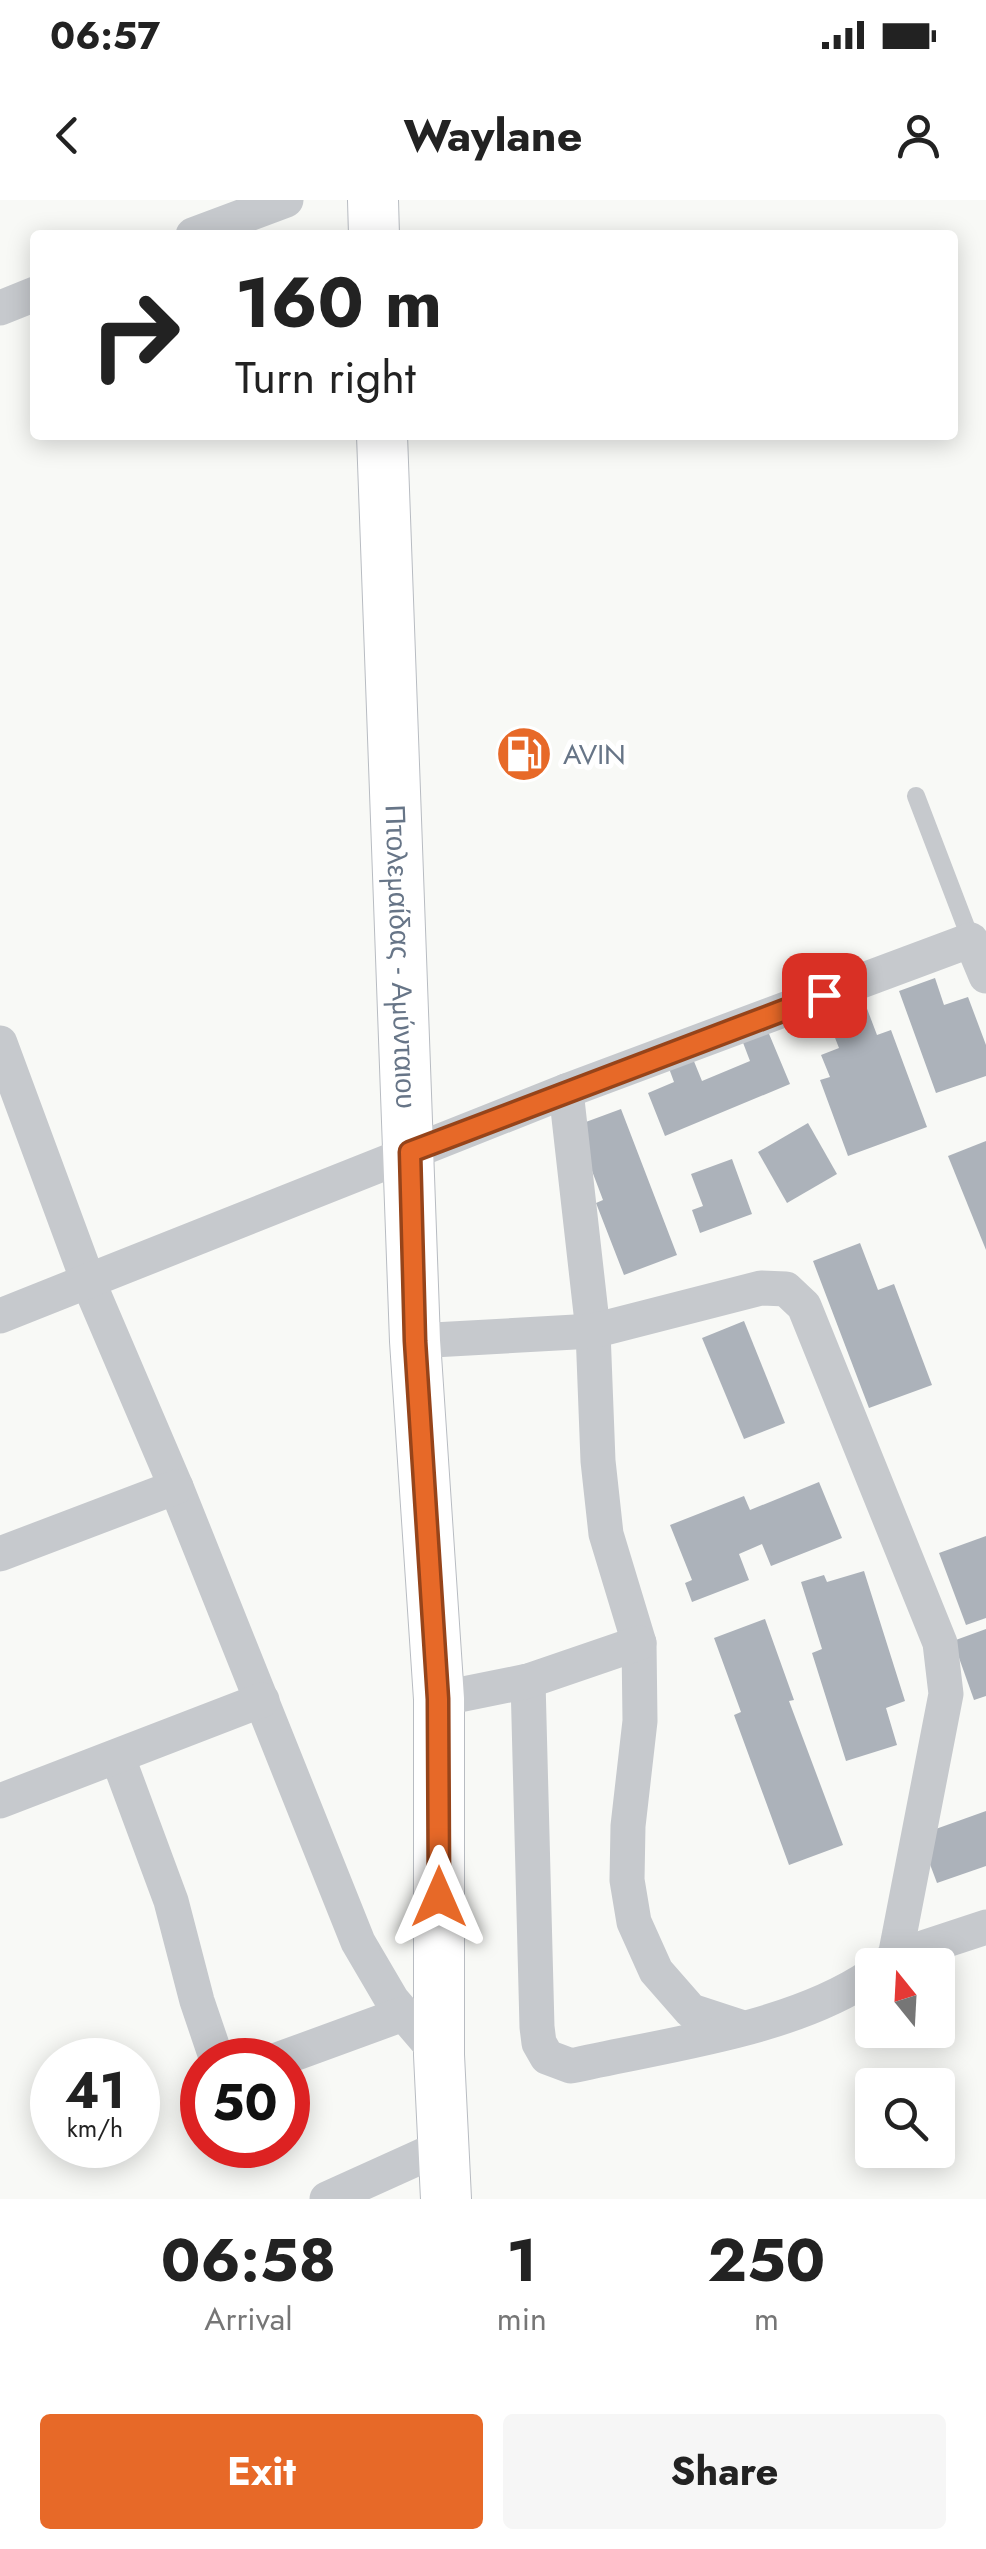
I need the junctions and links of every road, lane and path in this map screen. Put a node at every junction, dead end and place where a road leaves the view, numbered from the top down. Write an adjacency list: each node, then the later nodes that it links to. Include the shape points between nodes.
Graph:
1 (286, 200): 3 (street)
2 (373, 200): 4 (main road)
3 (206, 230)
4 (374, 230)
5 (30, 296): 6 (street)
6 (0, 308)
7 (382, 440): 13 (main road, Πτολεμαίδας - Αμύνταιου)
8 (916, 796): 9 (lane)
9 (971, 940): 10 (street); 12 (street)
10 (986, 976)
11 (0, 1044): 14 (street)
12 (566, 1091): 13 (street); 16 (street)
13 (410, 1152): 14 (street); 17 (main road, Πτολεμαίδας - Αμύνταιου)
14 (88, 1280): 15 (street); 18 (street)
15 (0, 1316)
16 (593, 1331): 17 (street); 20 (street, via 606,1534); 27 (street, via 761,1288 786,1290 812,1322 945,1668 946,1694)
17 (415, 1341): 22 (main road, Πτολεμαίδας - Αμύνταιου)
18 (176, 1487): 19 (street); 23 (street)
19 (0, 1554)
20 (639, 1643): 21 (street); 31 (street, via 628,1862 634,1922 656,1971 691,2012)
21 (528, 1681): 22 (street); 31 (street, via 537,2026 546,2057 572,2066)
22 (438, 1699): 34 (main road, Πτολεμαίδας - Αμύνταιου)
23 (262, 1700): 24 (street); 30 (street, via 358,1942)
24 (118, 1758): 25 (street); 32 (street, via 171,1900)
25 (0, 1801)
26 (986, 1927): 28 (street)
27 (888, 1948)
28 (931, 1948)
29 (855, 1986): 31 (street, via 797,2015)
30 (403, 2014): 33 (street); 34 (street)
31 (743, 2028)
32 (210, 2038)
33 (310, 2048)
34 (439, 2055): 35 (main road, Πτολεμαίδας - Αμύνταιου)
35 (442, 2147): 36 (street); 37 (main road, Πτολεμαίδας - Αμύνταιου)
36 (327, 2199)
37 (446, 2199)

